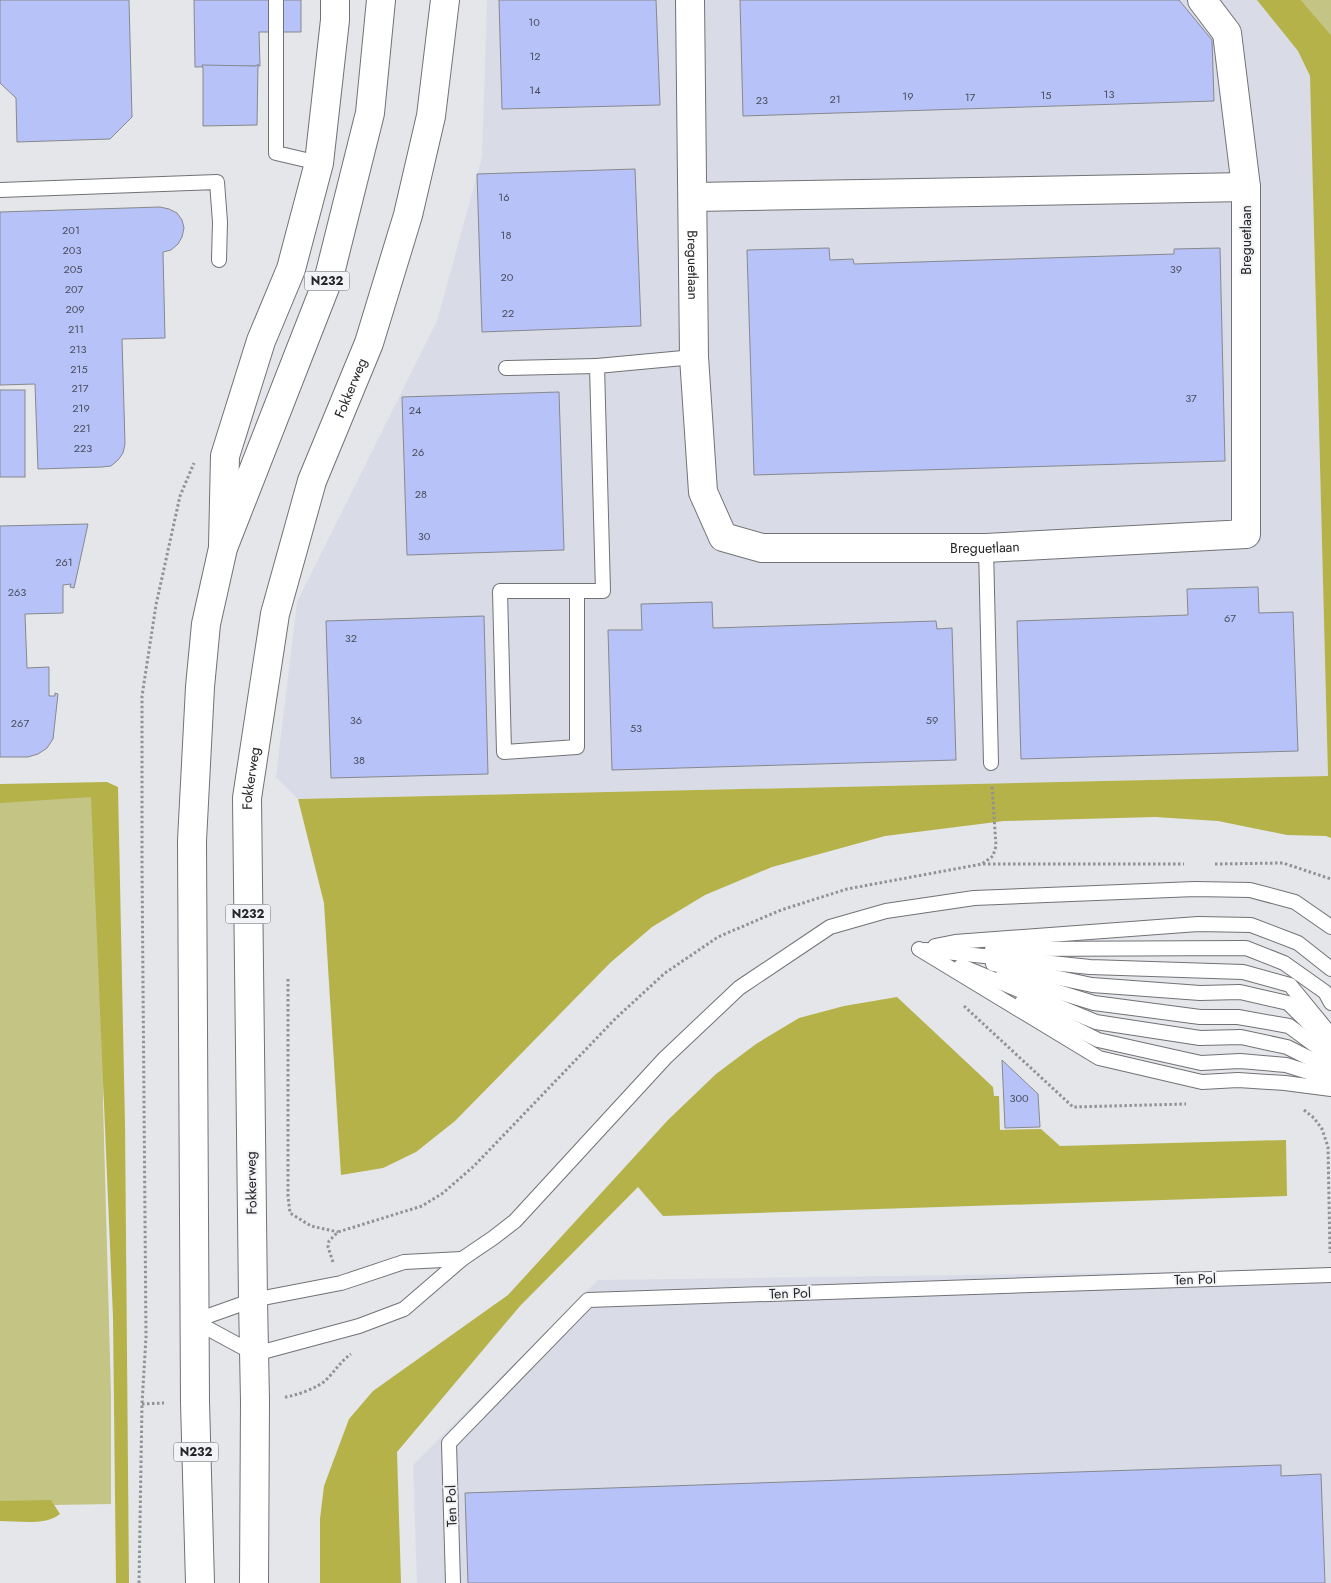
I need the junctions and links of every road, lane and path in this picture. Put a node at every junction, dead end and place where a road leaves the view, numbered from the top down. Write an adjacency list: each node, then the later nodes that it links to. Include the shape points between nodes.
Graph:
1 (276, 0): 7 (lane, via 276,153)
2 (335, 0): 7 (main road)
3 (380, 0): 16 (main road, N232, via 370,113 329,277)
4 (445, 0): 40 (main road, Fokkerweg / N232, via 431,116 408,215 369,343 312,481 275,614 248,788)
5 (690, 0): 10 (main road, Breguetlaan)
6 (1202, 0): 8 (main road, Breguetlaan, via 1227,33)
7 (319, 163): 16 (main road, via 291,270 261,341 225,456)
8 (1246, 187): 10 (main road, Breguetlaan); 17 (main road, Breguetlaan, via 1246,534)
9 (0, 190): 11 (lane, via 217,182)
10 (694, 197): 12 (main road, Breguetlaan)
11 (219, 260)
12 (694, 357): 13 (lane); 17 (main road, Breguetlaan, via 703,492 723,537 762,548)
13 (597, 366): 14 (lane); 18 (lane, via 603,591)
14 (506, 368)
15 (194, 461): 46 (path, via 180,496 158,596 142,696 146,1327)
16 (223, 548): 41 (main road, N232, via 206,624 192,841)
17 (986, 548): 19 (lane)
18 (578, 591): 18 (lane, via 500,591 504,752 577,748)
19 (991, 763): 20 (path, via 996,846 993,856)
20 (982, 864): 21 (path); 36 (path, via 847,889 781,910 718,937 666,973 616,1018 474,1166 443,1193 422,1206)
21 (1186, 864)
22 (1206, 864): 23 (path, via 1283,863)
23 (1331, 879)
24 (1331, 927): 37 (lane, via 1295,902 1250,890 1196,889 974,898 886,911 830,927 739,988 665,1058 515,1221)
25 (919, 949): 26 (lane, via 955,942 1179,925 1251,925 1298,943); 28 (lane, via 1246,948 1284,963 1325,992); 29 (lane, via 1090,966 1243,972 1290,985); 30 (lane, via 1092,985 1200,993 1240,992 1288,1003); 31 (lane, via 1094,1003 1200,1017 1238,1017 1289,1026); 32 (lane, via 1096,1022 1200,1038 1241,1037 1287,1047); 33 (lane, via 1098,1040 1201,1063 1286,1065); 34 (lane, via 1100,1058 1202,1082 1238,1080)
26 (1331, 969)
27 (288, 980): 36 (path, via 290,1213 311,1226)
28 (1331, 1003)
29 (1331, 1035)
30 (1331, 1046)
31 (1331, 1058)
32 (1331, 1069)
33 (1331, 1080)
34 (1331, 1089)
35 (1300, 1107): 38 (path, via 1322,1129 1328,1148)
36 (338, 1232): 39 (path, via 328,1247)
37 (462, 1259): 39 (lane, via 404,1262); 42 (lane, via 404,1309)
38 (1331, 1274): 50 (lane, Ten Pol, via 588,1300 449,1443)
39 (341, 1284): 40 (lane)
40 (252, 1300): 41 (lane); 43 (main road, Fokkerweg / N232)
41 (194, 1322): 43 (lane); 45 (main road, N232)
42 (359, 1326): 43 (lane); 44 (path, via 364,1338 361,1347 345,1358 324,1382 293,1397)
43 (255, 1354): 44 (main road, Fokkerweg / N232)
44 (255, 1401): 49 (main road, Fokkerweg / N232)
45 (195, 1402): 46 (path); 48 (main road, N232)
46 (142, 1404): 47 (path)
47 (139, 1583)
48 (200, 1583)
49 (254, 1583)
50 (453, 1583)

